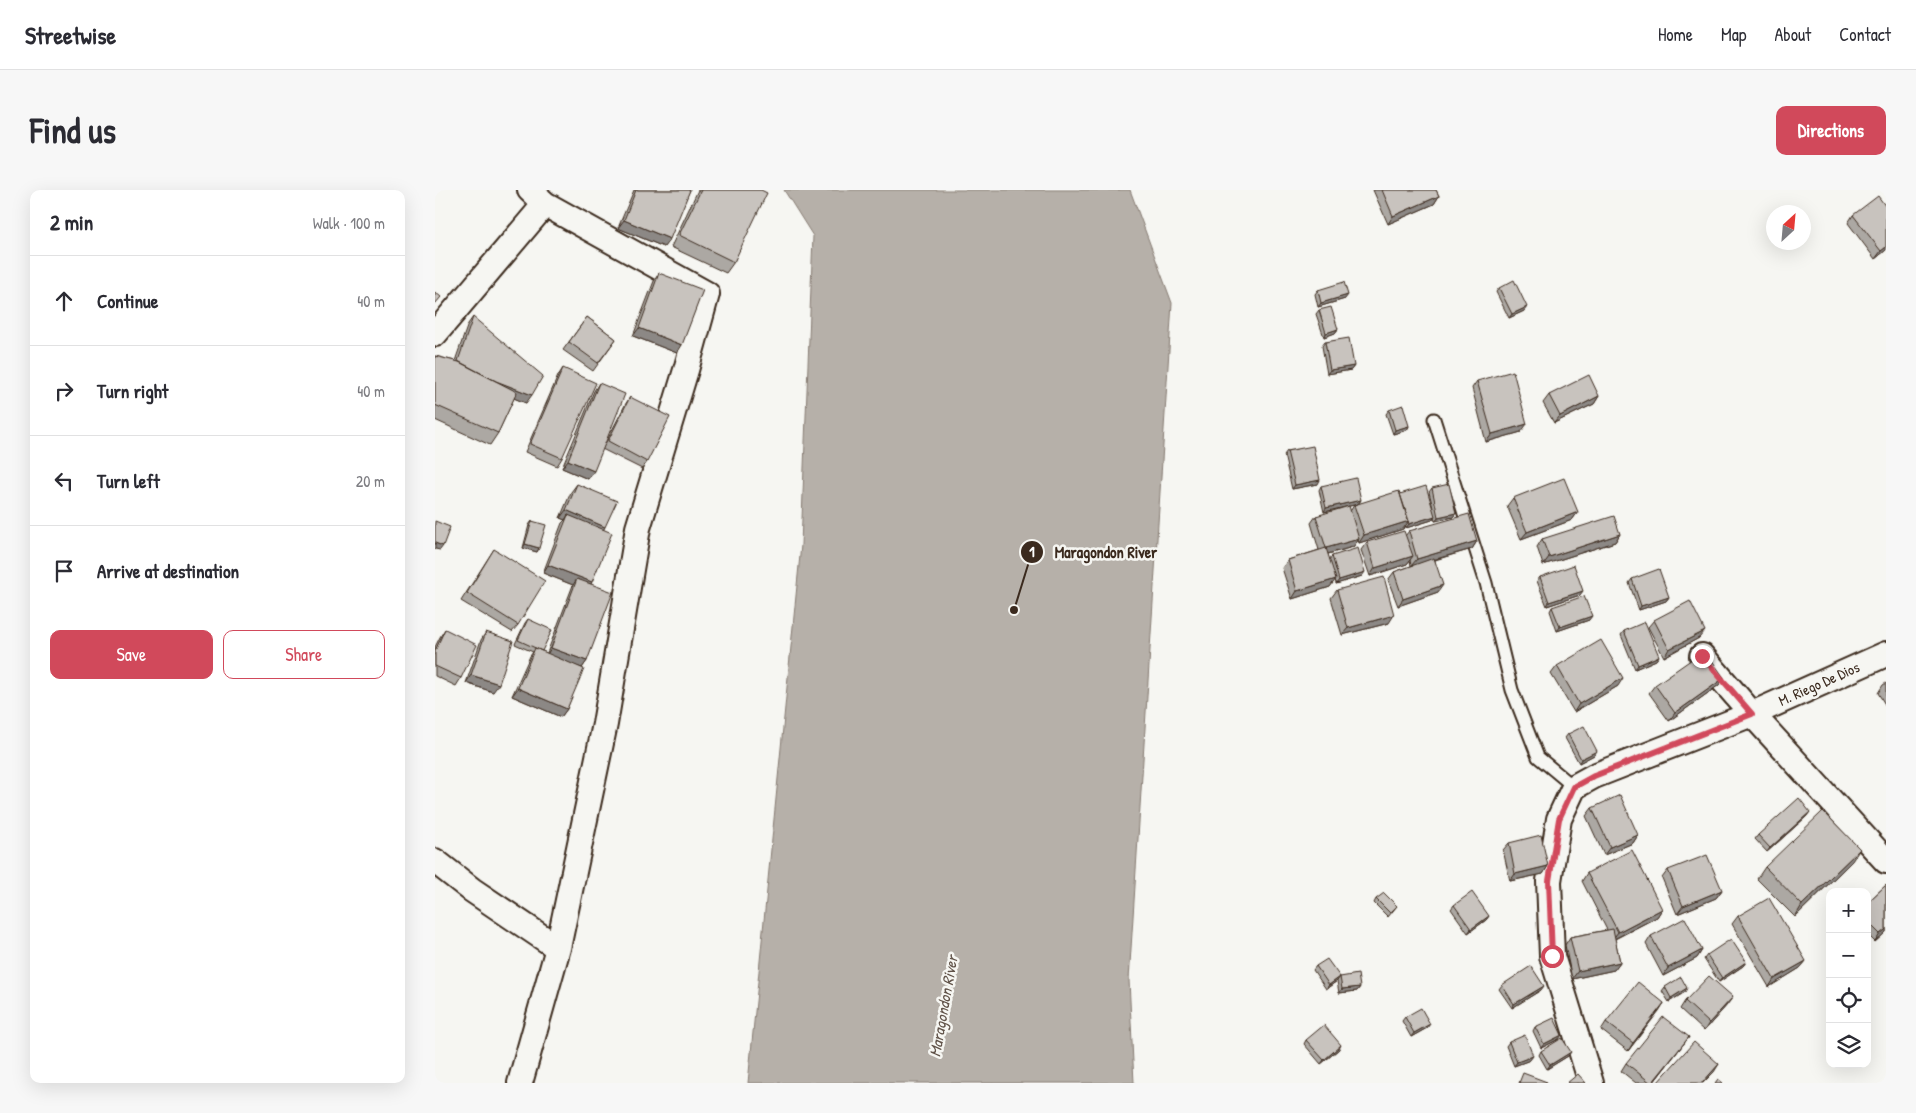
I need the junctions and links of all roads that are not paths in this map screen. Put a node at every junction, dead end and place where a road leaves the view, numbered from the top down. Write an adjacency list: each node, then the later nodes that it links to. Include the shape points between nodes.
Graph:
1 (537, 197): 2 (street); 10 (street, via 707,294 637,528 605,724)
2 (435, 334)
3 (1434, 419): 7 (lane, via 1487,583 1516,699 1538,757)
4 (1886, 654): 6 (street, M. Riego De Dios)
5 (1702, 656): 6 (street)
6 (1752, 714): 7 (street, M. Riego De Dios, via 1594,776); 9 (street)
7 (1574, 787): 12 (street, via 1559,819 1549,881 1552,956)
8 (435, 861): 10 (street)
9 (1886, 861)
10 (558, 948): 11 (street)
11 (520, 1083)
12 (1591, 1083)

